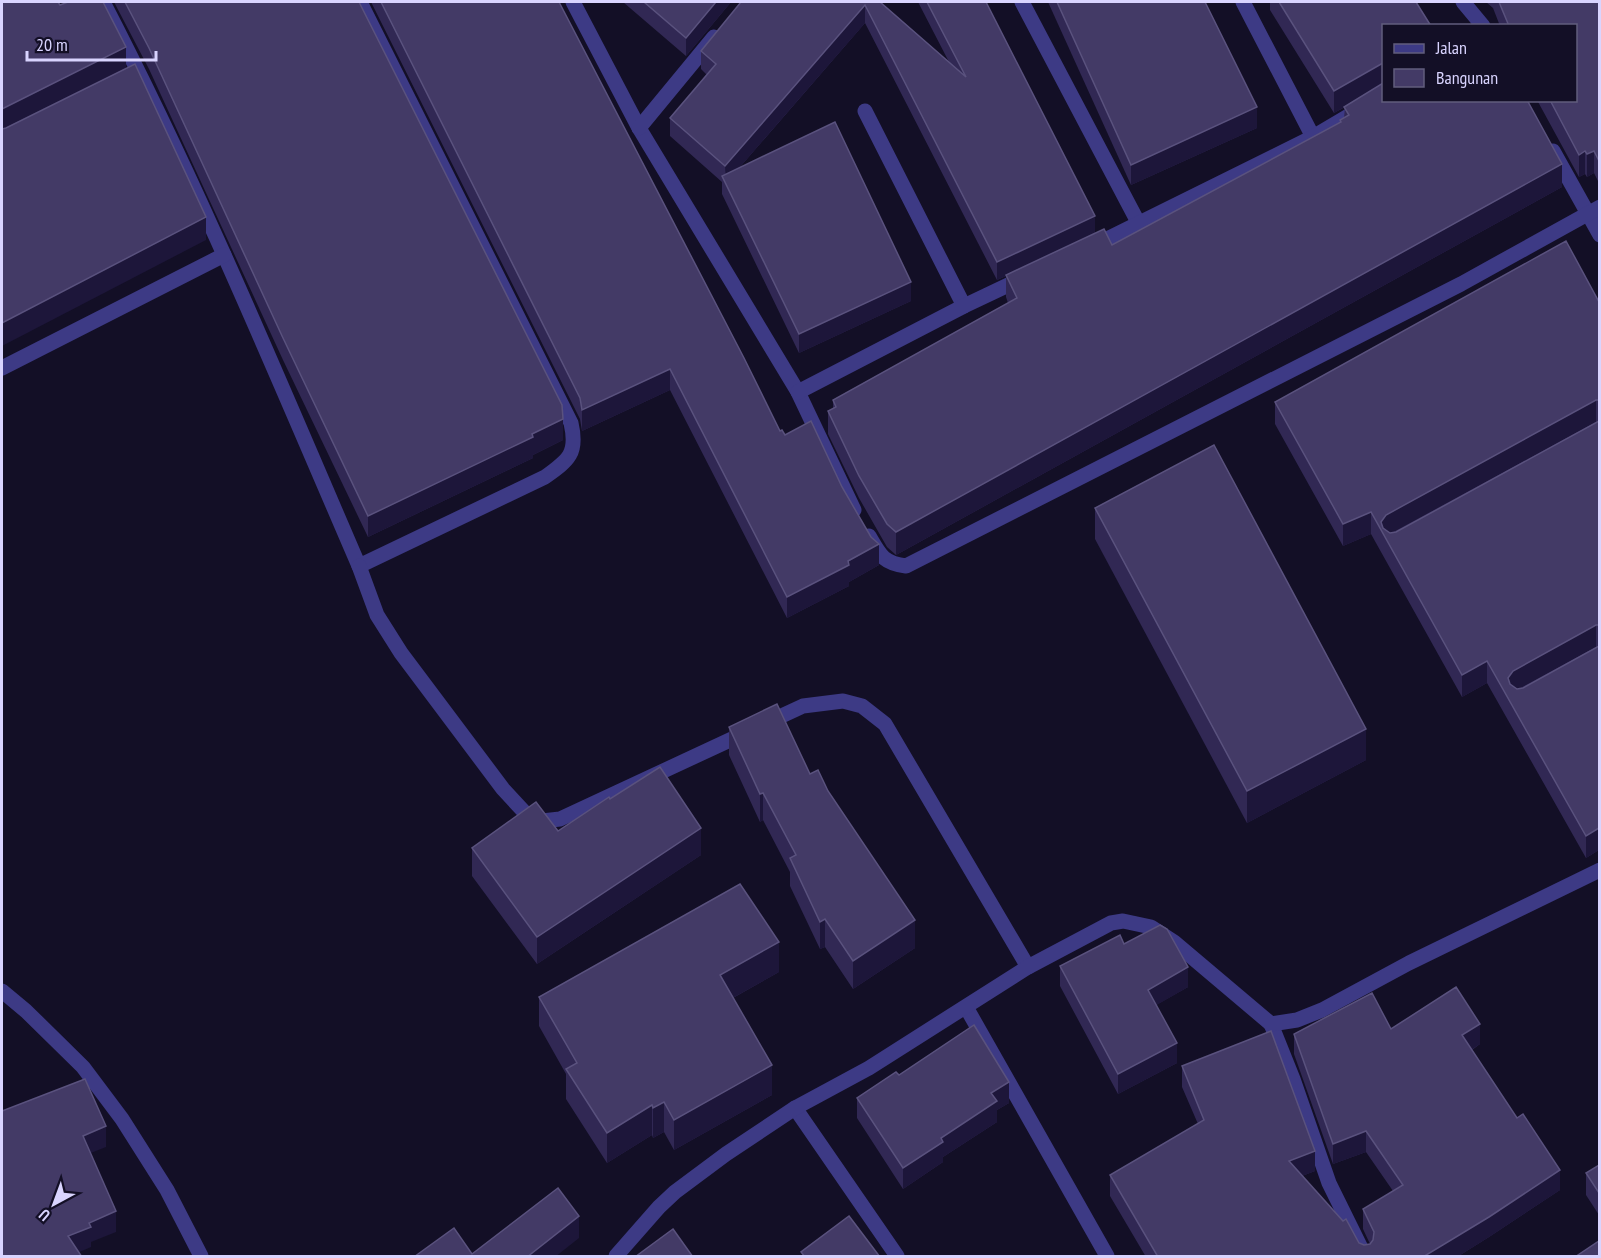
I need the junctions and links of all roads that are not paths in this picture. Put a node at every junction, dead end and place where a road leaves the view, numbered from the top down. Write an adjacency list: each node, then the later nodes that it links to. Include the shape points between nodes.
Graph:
1 (103, 2): 18 (street, via 135,76)
2 (360, 2): 23 (street, via 571,423 575,439 573,452 565,463 545,477)
3 (573, 2): 11 (street)
4 (1022, 2): 15 (street)
5 (1244, 2): 12 (street)
6 (1463, 2): 7 (street)
7 (1482, 24)
8 (721, 28): 11 (street)
9 (1382, 96): 12 (street)
10 (865, 111): 20 (street)
11 (639, 128): 22 (street)
12 (1313, 137): 15 (street)
13 (1549, 142): 14 (street)
14 (1594, 210): 16 (street); 22 (street, via 1461,284 906,566 892,564 879,553 850,503)
15 (1139, 224): 17 (street)
16 (1599, 235)
17 (1077, 253)
18 (224, 255): 21 (street); 23 (street)
19 (1036, 272): 20 (street)
20 (964, 306): 22 (street)
21 (2, 368)
22 (798, 392)
23 (359, 566): 25 (street, via 377,615 401,653 503,789 528,816 542,821 560,819 803,706 843,701 862,706 885,724)
24 (1599, 870): 28 (street, via 1408,963 1322,1010 1297,1020)
25 (1028, 967): 27 (street); 28 (street, via 1111,923 1138,923 1174,942)
26 (2, 991): 30 (street, via 83,1067 167,1190)
27 (966, 1007): 29 (street, via 869,1068); 33 (street)
28 (1271, 1024): 34 (street, via 1329,1183)
29 (795, 1108): 31 (street, via 675,1192); 32 (street)
30 (201, 1257)
31 (616, 1257)
32 (897, 1257)
33 (1107, 1257)
34 (1365, 1257)

